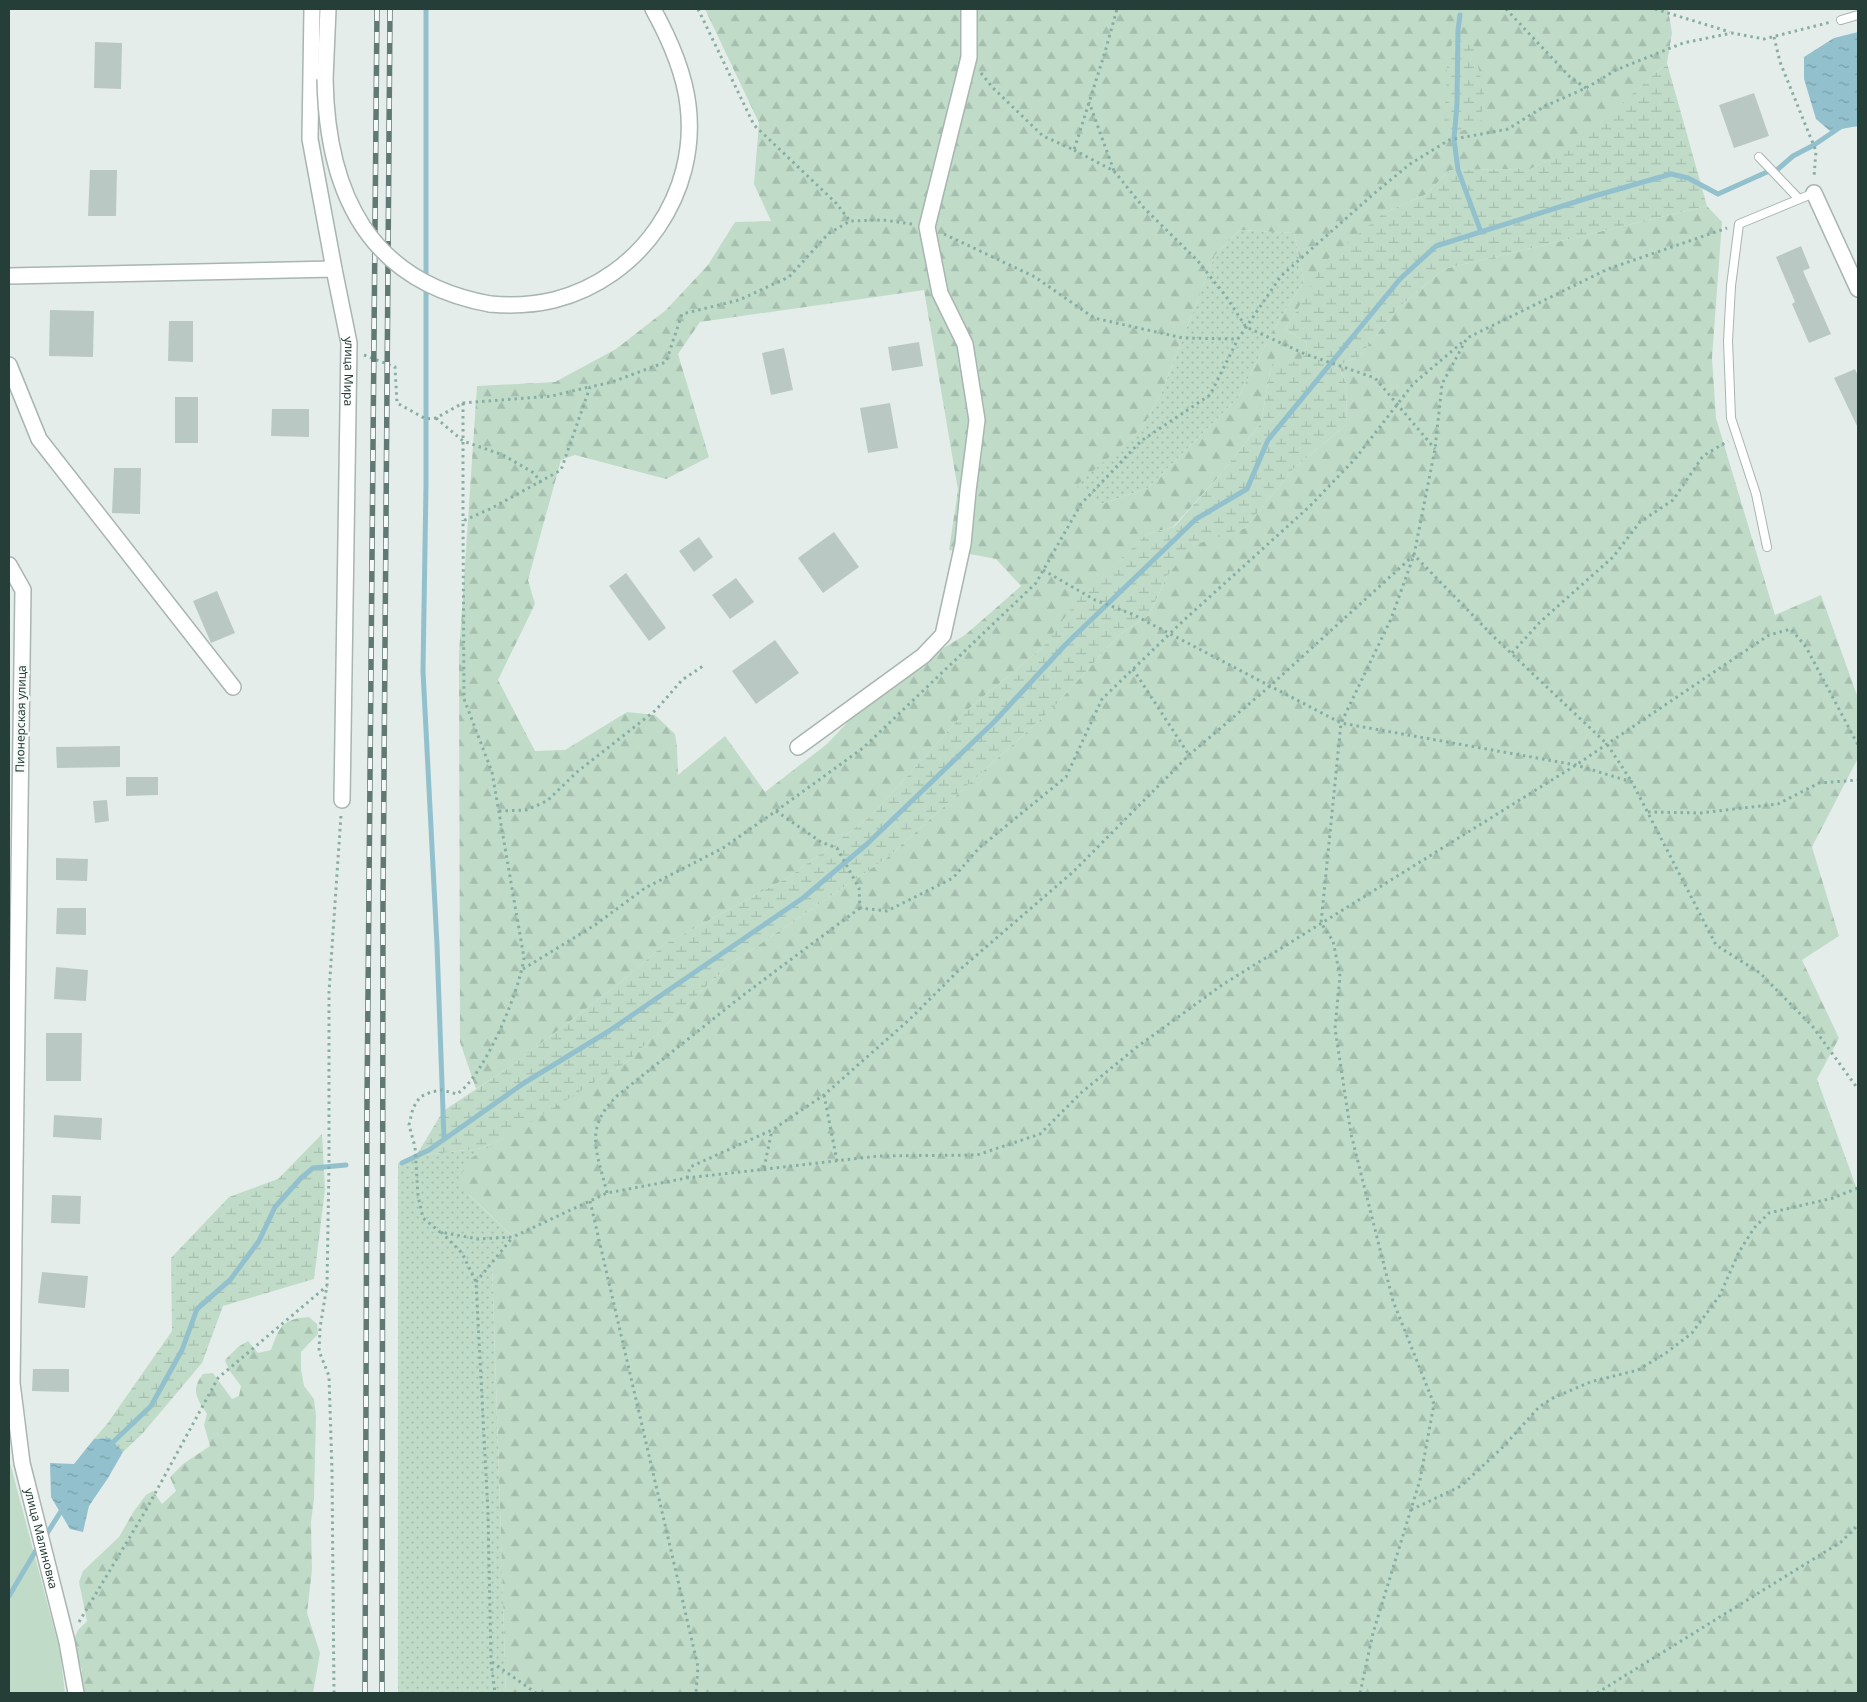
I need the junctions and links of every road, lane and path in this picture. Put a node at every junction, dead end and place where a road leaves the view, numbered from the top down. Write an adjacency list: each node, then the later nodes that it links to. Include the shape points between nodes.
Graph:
1 (312, 9): 24 (street, улица Мира, via 310,138)
2 (328, 9): 3 (street, bridge, via 325,79 331,142 350,204 364,229 410,274 448,294 512,306 547,302 575,294 613,274 635,255 670,209 688,148 688,105 677,63)
3 (653, 9)
4 (698, 9): 21 (path, via 754,125 836,203)
5 (969, 9): 13 (street)
6 (1117, 9): 15 (path)
7 (1506, 9): 14 (path, via 1570,77)
8 (1655, 9): 11 (path)
9 (1858, 15): 10 (lane)
10 (1841, 20): 12 (path)
11 (1732, 33): 12 (path, via 1764,39); 14 (path, via 1683,43 1616,70)
12 (1774, 37): 19 (path, via 1780,62 1816,151)
13 (969, 57): 16 (path, via 993,88 1044,136); 22 (street)
14 (1586, 88): 27 (path, via 1546,106 1508,129 1449,140 1410,164 1281,276)
15 (1088, 101): 16 (path); 18 (path)
16 (1074, 150): 18 (path)
17 (1759, 157): 20 (lane)
18 (1114, 170): 27 (path, via 1144,208 1197,260)
19 (1814, 193): 20 (lane); 26 (street)
20 (1799, 199): 37 (lane, via 1739,224 1730,286 1728,340 1731,418)
21 (850, 221): 22 (path, via 883,220); 33 (path, via 828,234 789,276 739,300 682,314 666,362)
22 (927, 227): 29 (path, via 1035,277 1094,318 1182,338); 55 (street, via 940,293 965,344 977,420 963,544 943,635 923,656)
23 (1722, 230): 28 (path, via 1608,269)
24 (334, 269): 25 (street); 30 (street, улица Мира)
25 (9, 276)
26 (1858, 288)
27 (1246, 327): 29 (path); 35 (path, via 1305,354 1375,378)
28 (1467, 338): 35 (path, via 1413,384); 39 (path, via 1442,384)
29 (1238, 339): 45 (path, via 1210,395 1141,441 1081,504)
30 (349, 350): 36 (path, via 396,367 397,403 426,419); 60 (street, улица Мира)
31 (9, 364): 32 (street)
32 (12, 381): 51 (street, via 38,439)
33 (590, 387): 34 (path, via 552,396); 40 (path, via 561,470)
34 (463, 403): 36 (path); 38 (path)
35 (1398, 403): 39 (path); 46 (path, via 1355,459 1310,506)
36 (436, 418): 38 (path)
37 (1737, 436): 42 (lane, via 1756,494); 47 (path, via 1703,456 1673,500 1640,522 1614,557 1540,622)
38 (463, 441): 40 (path, via 503,456 534,473); 41 (path)
39 (1434, 449): 43 (path)
40 (541, 482): 41 (path)
41 (463, 521): 61 (path, via 464,699 492,772)
42 (1767, 548)
43 (1414, 555): 47 (path); 50 (path); 52 (path, via 1391,619)
44 (9, 565): 80 (street, Пионерская улица, via 23,590)
45 (1043, 570): 46 (path, via 1095,600 1132,614); 62 (path, via 1036,583 863,748)
46 (1169, 634): 49 (path); 50 (path)
47 (1512, 653): 53 (path)
48 (703, 666): 61 (path, via 682,680 656,710 577,772 548,801 526,810)
49 (1133, 669): 56 (path); 64 (path, via 1102,699 1066,777 979,848 954,878 886,912)
50 (1270, 686): 52 (path); 56 (path)
51 (233, 687)
52 (1341, 723): 57 (path); 65 (path)
53 (1607, 744): 54 (path, via 1769,635 1791,629 1806,647); 57 (path); 59 (path)
54 (1858, 745)
55 (798, 747)
56 (1189, 755): 68 (path, via 1074,871 957,972 910,1019)
57 (1576, 765): 59 (path); 65 (path)
58 (1858, 780): 63 (path, via 1819,783 1778,804 1701,813)
59 (1632, 782): 63 (path)
60 (342, 800): 79 (path, via 329,992)
61 (499, 811): 66 (path, via 524,958)
62 (776, 811): 64 (path, via 821,842 837,848 859,888); 66 (path, via 723,848 645,888 595,925)
63 (1648, 812): 67 (path, via 1716,946 1760,973 1807,1021)
64 (860, 908): 74 (path, via 742,996 605,1107 596,1125 596,1148)
65 (1321, 923): 70 (path, via 1222,985 1137,1047 1082,1092 1040,1134 976,1156 879,1156); 81 (path, via 1333,941 1340,976 1336,1028 1350,1134 1393,1301 1434,1404)
66 (522, 970): 76 (path, via 491,1046 470,1082 457,1094 442,1090 420,1097 413,1108 409,1125 415,1147 418,1196 423,1218)
67 (1858, 1089)
68 (824, 1095): 69 (path); 70 (path)
69 (772, 1130): 71 (path); 72 (path, via 690,1166)
70 (837, 1161): 71 (path)
71 (764, 1168): 72 (path)
72 (687, 1178): 74 (path)
73 (1858, 1188): 81 (path, via 1833,1198 1770,1212 1738,1252 1720,1295 1692,1333 1638,1370 1590,1382 1553,1398 1539,1407 1461,1486)
74 (607, 1193): 75 (path)
75 (590, 1201): 77 (path); 89 (path, via 698,1667)
76 (440, 1232): 77 (path, via 478,1239); 78 (path, via 462,1253)
77 (513, 1237): 78 (path)
78 (476, 1282): 84 (path, via 488,1513)
79 (327, 1285): 83 (path, via 218,1378 146,1510); 86 (path, via 319,1352 329,1376)
80 (10, 1384): 83 (street, улица Малиновка, via 22,1463)
81 (1411, 1511): 90 (path, via 1373,1633)
82 (1858, 1526): 91 (path, via 1841,1542)
83 (67, 1642): 85 (street, улица Малиновка)
84 (491, 1662): 87 (path); 88 (path)
85 (76, 1693)
86 (334, 1693)
87 (495, 1693)
88 (536, 1693)
89 (696, 1693)
90 (1360, 1693)
91 (1597, 1693)

